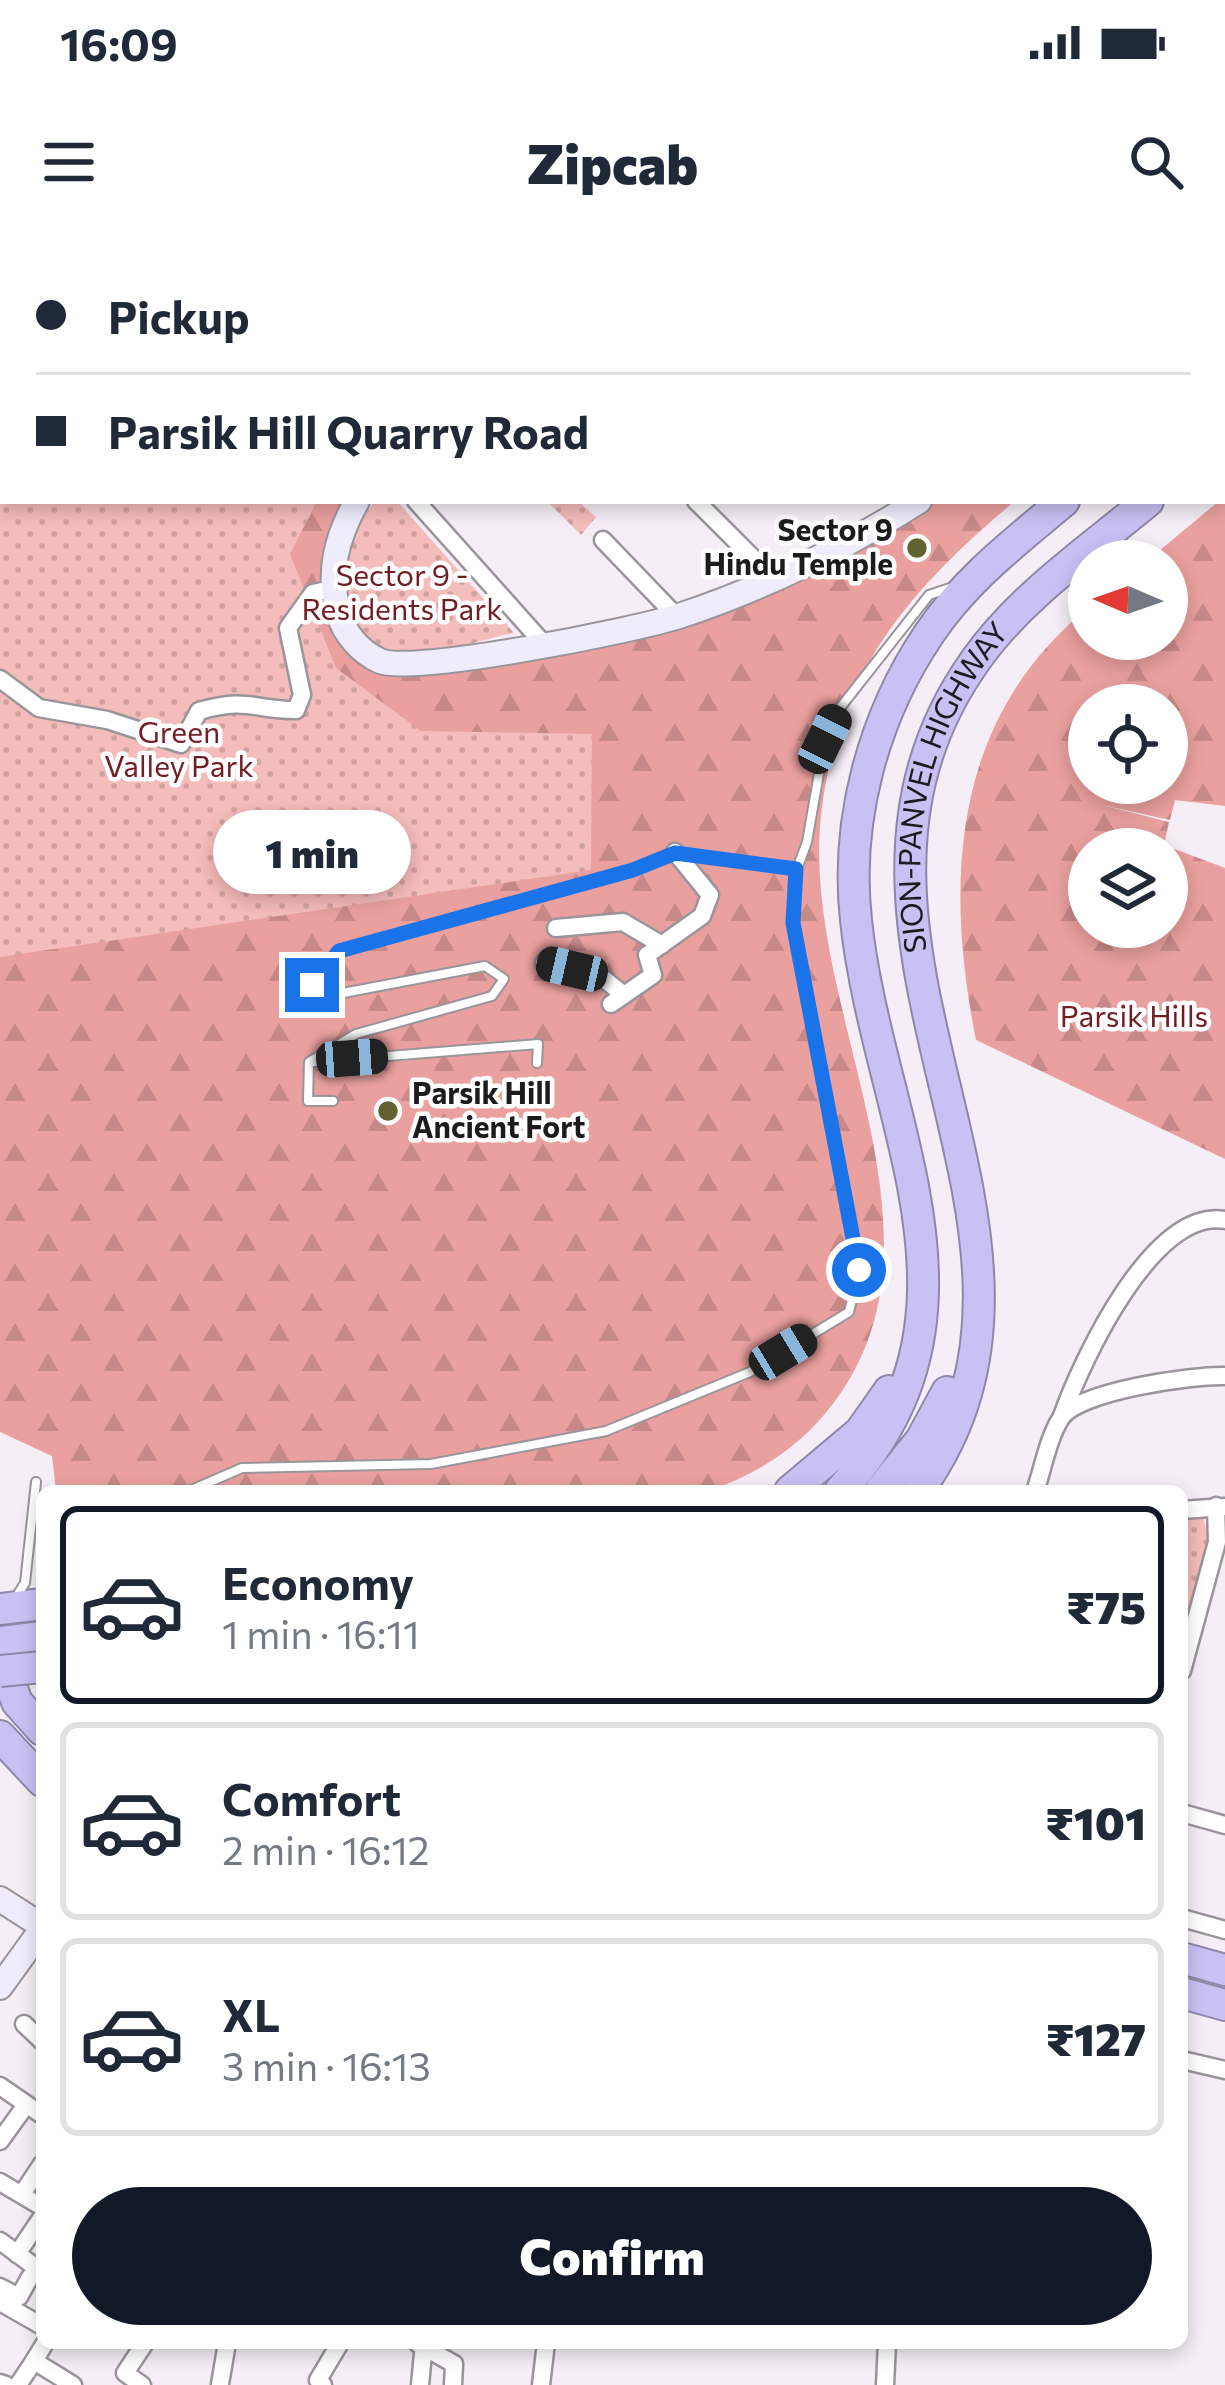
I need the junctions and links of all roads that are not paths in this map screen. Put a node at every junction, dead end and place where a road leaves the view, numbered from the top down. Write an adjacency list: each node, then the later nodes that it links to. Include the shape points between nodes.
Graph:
1 (355, 504): 10 (street, via 343,525)
2 (419, 504): 12 (street)
3 (699, 504): 8 (street)
4 (914, 504): 8 (street)
5 (1061, 504): 9 (highway, SION-PANVEL HIGHWAY)
6 (1145, 504): 26 (highway, SION-PANVEL HIGHWAY, via 996,633 954,695 915,800 907,874 913,949 974,1210 977,1280 953,1378)
7 (603, 540): 11 (street)
8 (773, 578): 11 (street)
9 (972, 581): 15 (lane, via 929,595 840,708 825,739); 23 (highway, SION-PANVEL HIGHWAY, via 930,633 889,707 856,831 861,958 921,1219)
10 (331, 589): 12 (street, via 344,633 381,662 438,662); 13 (street, via 313,593 288,628 302,695 296,710 254,701 199,711 181,744 39,708)
11 (676, 617): 12 (street)
12 (543, 643)
13 (0, 679)
14 (675, 853): 15 (lane); 17 (street, via 710,895 702,916); 19 (lane, via 339,951 312,985 343,993 485,966 504,980 491,996 356,1034)
15 (796, 869): 28 (lane, via 793,923 859,1270 849,1312 750,1372 606,1431 431,1464 242,1468)
16 (556, 928): 17 (street, via 623,922)
17 (662, 945): 18 (street, via 647,955 653,975 617,999 599,975)
18 (544, 962)
19 (309, 1062): 20 (lane, via 538,1044); 21 (lane, via 308,1100)
20 (537, 1064)
21 (333, 1101)
22 (1225, 1220): 25 (street, via 1184,1226 1142,1265)
23 (926, 1277): 26 (highway); 29 (highway, via 890,1390 860,1432)
24 (1225, 1376): 25 (street, via 1107,1394)
25 (1062, 1416): 31 (street)
26 (898, 1468): 30 (highway)
27 (36, 1482): 35 (lane, via 26,1582)
28 (203, 1485)
29 (797, 1485)
30 (855, 1485)
31 (1037, 1485)
32 (1221, 1506): 33 (street); 38 (street)
33 (1188, 1509)
34 (36, 1605): 35 (highway)
35 (5, 1609)
36 (36, 1638): 37 (highway)
37 (0, 1642)
38 (1188, 1649)
39 (0, 1656): 42 (highway)
40 (36, 1668): 41 (highway, bridge)
41 (0, 1671)
42 (20, 1701)
43 (0, 1736): 45 (highway)
44 (0, 1747): 46 (highway)
45 (36, 1775)
46 (36, 1776)
47 (1188, 1815): 48 (street)
48 (1225, 1825)
49 (0, 1899): 51 (street)
50 (1188, 1920): 52 (street)
51 (36, 1923)
52 (1225, 1930)
53 (36, 1936): 56 (street)
54 (1188, 1960): 55 (highway)
55 (1225, 1970)
56 (0, 1987)
57 (1188, 1995): 58 (highway)
58 (1225, 2005)
59 (24, 2024): 60 (street)
60 (36, 2035)
61 (1188, 2061): 62 (street)
62 (1225, 2070)
63 (3, 2094): 64 (street)
64 (36, 2109)
65 (36, 2110): 66 (street)
66 (0, 2141)
67 (36, 2173): 69 (street)
68 (0, 2182): 69 (street)
69 (22, 2194): 70 (street)
70 (36, 2203)
71 (36, 2226): 73 (street)
72 (0, 2241): 73 (street)
73 (17, 2254): 74 (street)
74 (36, 2274): 75 (street, via 19,2297)
75 (0, 2287)
76 (0, 2302): 77 (street)
77 (36, 2323)
78 (41, 2349): 86 (street)
79 (138, 2349): 87 (street)
80 (226, 2349): 92 (street)
81 (337, 2349): 88 (street)
82 (422, 2349): 93 (street)
83 (431, 2349): 94 (street, via 454,2364)
84 (545, 2349): 95 (street)
85 (886, 2349): 96 (street)
86 (34, 2361): 89 (street); 90 (street)
87 (120, 2379): 91 (street)
88 (318, 2383)
89 (18, 2385)
90 (73, 2385)
91 (142, 2385)
92 (220, 2385)
93 (420, 2385)
94 (452, 2385)
95 (541, 2385)
96 (884, 2385)

